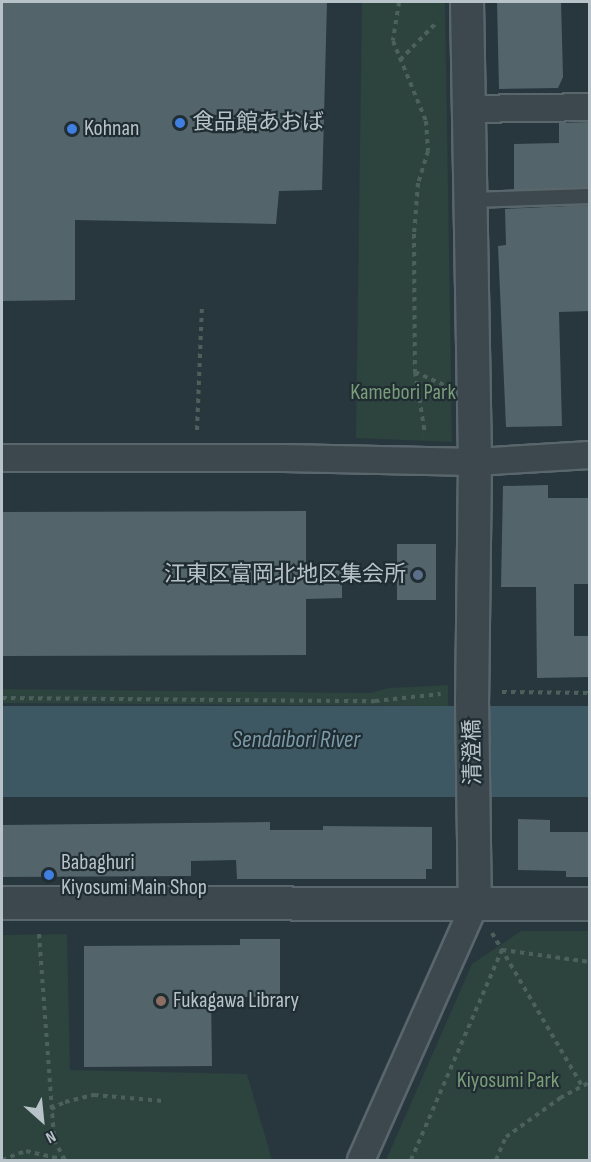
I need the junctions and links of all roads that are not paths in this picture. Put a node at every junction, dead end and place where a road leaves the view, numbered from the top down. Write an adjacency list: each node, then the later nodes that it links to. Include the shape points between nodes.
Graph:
1 (455, 9): 3 (street, 清澄橋)
2 (590, 107): 3 (street)
3 (469, 109): 5 (street, 清澄橋)
4 (590, 196): 5 (lane)
5 (472, 200): 8 (street, 清澄橋)
6 (590, 454): 8 (street)
7 (2, 458): 8 (street)
8 (475, 462): 11 (street, 清澄橋, via 474,805)
9 (2, 903): 11 (street)
10 (590, 904): 11 (street)
11 (482, 917): 12 (street)
12 (361, 1161)

